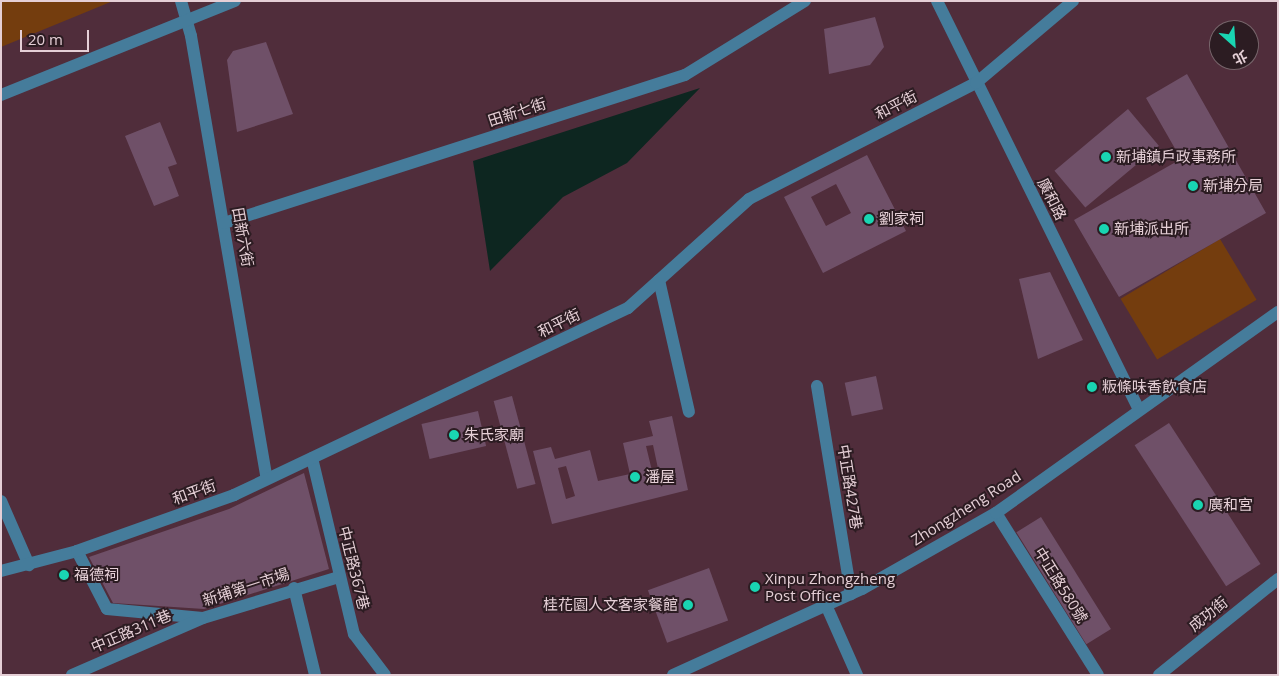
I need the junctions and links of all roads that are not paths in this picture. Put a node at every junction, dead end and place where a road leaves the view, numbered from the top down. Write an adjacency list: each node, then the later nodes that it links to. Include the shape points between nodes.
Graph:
1 (181, 1): 6 (street, 田新六街)
2 (235, 1): 6 (street)
3 (805, 1): 9 (street, 田新七街, via 685,75)
4 (937, 1): 7 (street, 廣和路)
5 (1073, 1): 7 (street, 和平街)
6 (186, 19): 8 (street); 9 (street, 田新六街)
7 (976, 83): 10 (street, 和平街, via 749,199); 13 (street, 廣和路)
8 (1, 95)
9 (224, 223): 16 (street, 田新六街)
10 (660, 280): 14 (street); 15 (street, 和平街, via 628,308)
11 (1278, 312): 13 (street, Zhongzheng Road)
12 (817, 386): 25 (street, 中正路427巷)
13 (1139, 410): 18 (street, Zhongzheng Road)
14 (689, 412)
15 (312, 458): 16 (street, 和平街); 22 (street, 中正路367巷)
16 (267, 479): 19 (street, 和平街, via 234,495)
17 (1, 500): 20 (street)
18 (996, 512): 25 (street, Zhongzheng Road); 33 (street, 中正路580號)
19 (77, 551): 20 (street, 和平街); 27 (street, 新埔第一市場, via 107,609)
20 (29, 566): 21 (street, 和平街)
21 (1, 571)
22 (339, 577): 24 (street, 新埔第一市場); 30 (street, 中正路367巷, via 354,634)
23 (1278, 579): 34 (street, 成功街)
24 (294, 588): 27 (street, 新埔第一市場); 29 (street)
25 (851, 594): 26 (street, Zhongzheng Road)
26 (826, 605): 31 (street, Zhongzheng Road); 32 (street)
27 (203, 618): 28 (street, 中正路311巷)
28 (72, 675)
29 (315, 675)
30 (385, 675)
31 (673, 675)
32 (857, 675)
33 (1098, 675)
34 (1159, 675)

